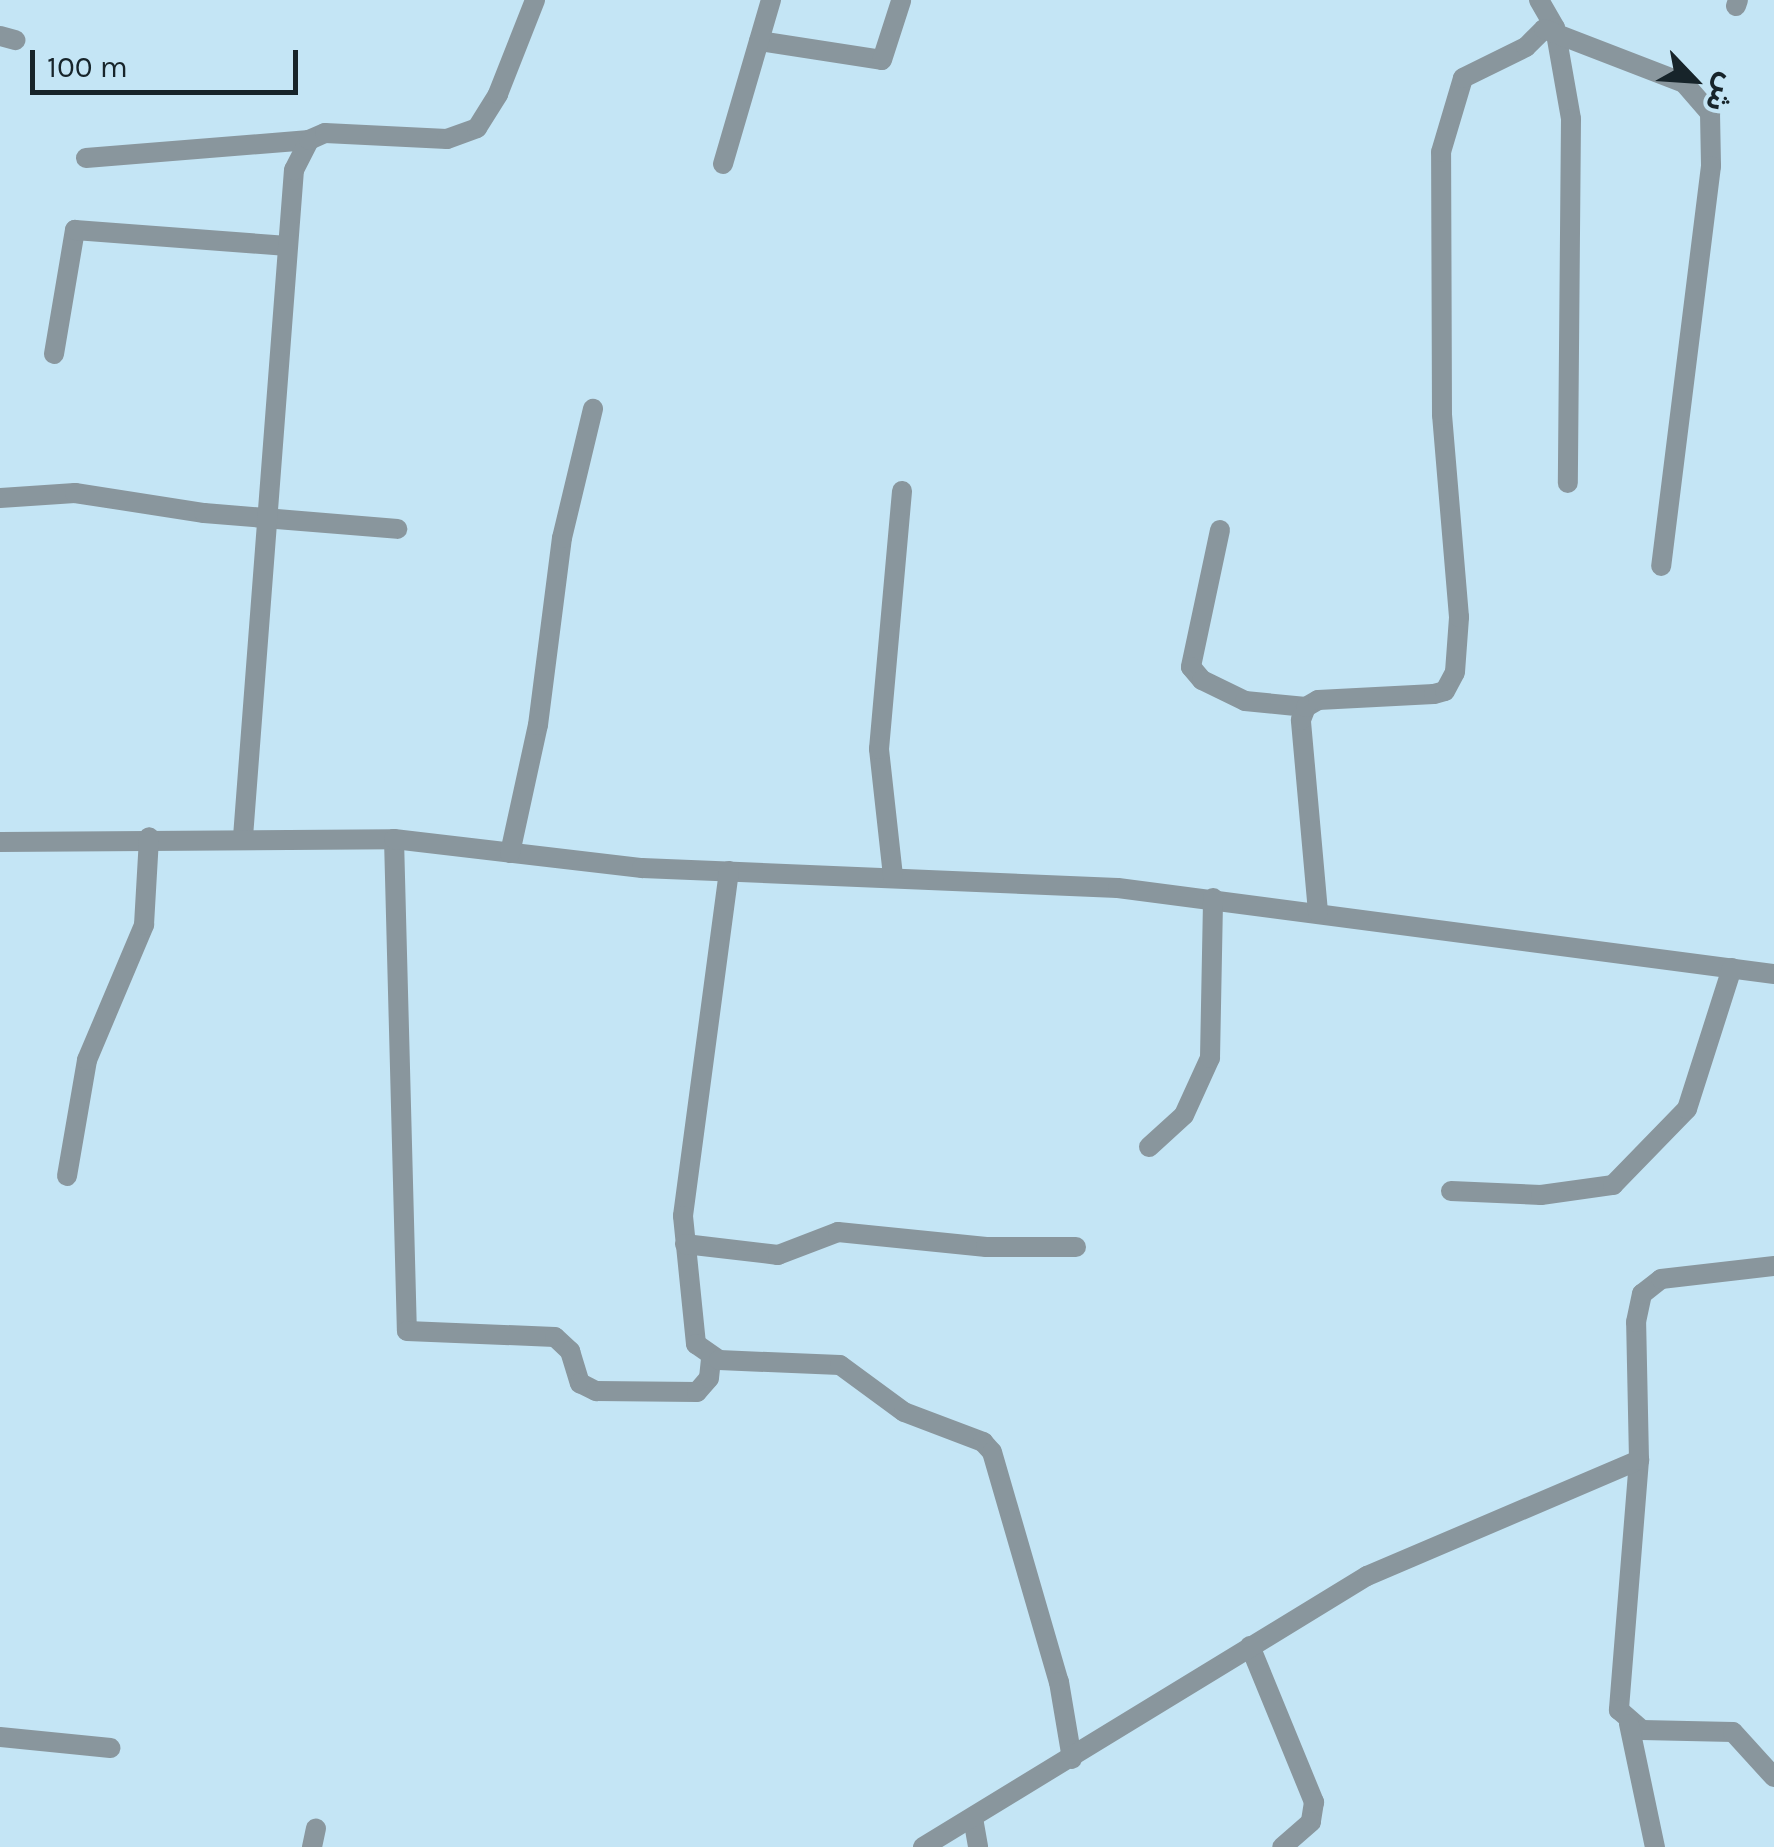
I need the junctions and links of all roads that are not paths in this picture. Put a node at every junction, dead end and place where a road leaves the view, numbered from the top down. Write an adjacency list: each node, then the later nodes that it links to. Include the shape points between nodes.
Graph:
1 (535, 0): 7 (street, via 498,94 467,135 324,133)
2 (771, 0): 6 (street)
3 (1538, 0): 5 (street)
4 (901, 2): 6 (street, via 882,60)
5 (1555, 28): 13 (street, via 1572,143); 19 (street, via 1684,82 1710,113 1711,166); 20 (street, via 1470,70 1441,152 1444,482 1458,617 1452,682 1434,694 1318,700)
6 (759, 41): 9 (street)
7 (308, 140): 8 (street); 10 (street, via 294,170)
8 (86, 158)
9 (722, 164)
10 (287, 246): 11 (street, via 75,230); 16 (street)
11 (54, 354)
12 (593, 409): 25 (street, via 562,538 538,725)
13 (1568, 483)
14 (902, 491): 27 (street, via 879,749)
15 (0, 498): 16 (street, via 75,493)
16 (264, 520): 17 (street); 22 (street)
17 (397, 529)
18 (1220, 530): 20 (street, via 1192,667 1202,680 1245,700)
19 (1661, 566)
20 (1306, 707): 29 (street)
21 (149, 836): 22 (street); 24 (street); 33 (street, via 144,924 87,1060)
22 (243, 837): 23 (street)
23 (394, 839): 25 (street); 38 (street, via 407,1331 554,1336 570,1351 580,1383 596,1392 697,1392 709,1378)
24 (0, 842)
25 (510, 852): 26 (street)
26 (729, 871): 27 (street); 35 (street, via 701,1054)
27 (893, 876): 28 (street)
28 (1213, 898): 29 (street); 32 (street, via 1210,1058 1179,1122)
29 (1318, 912): 30 (street)
30 (1732, 968): 31 (street); 34 (street, via 1687,1109 1613,1184 1540,1195)
31 (1774, 974)
32 (1149, 1147)
33 (66, 1176)
34 (1451, 1190)
35 (684, 1244): 36 (street, via 778,1254 838,1232); 38 (street, via 692,1330)
36 (1076, 1247)
37 (1774, 1266): 39 (street, via 1660,1279 1642,1294 1636,1322)
38 (711, 1358): 44 (street, via 840,1365 904,1412 983,1442 992,1452 1059,1682)
39 (1639, 1460): 40 (street, via 1368,1576); 41 (street, via 1632,1591 1618,1668 1619,1710)
40 (1250, 1646): 44 (street); 49 (street, via 1314,1802 1311,1822)
41 (1629, 1724): 45 (street, via 1654,1732 1734,1732); 50 (street)
42 (0, 1738): 43 (street)
43 (110, 1748)
44 (1072, 1759): 46 (street)
45 (1774, 1777)
46 (974, 1818): 47 (street); 48 (street)
47 (923, 1847)
48 (978, 1847)
49 (1282, 1847)
50 (1655, 1847)

